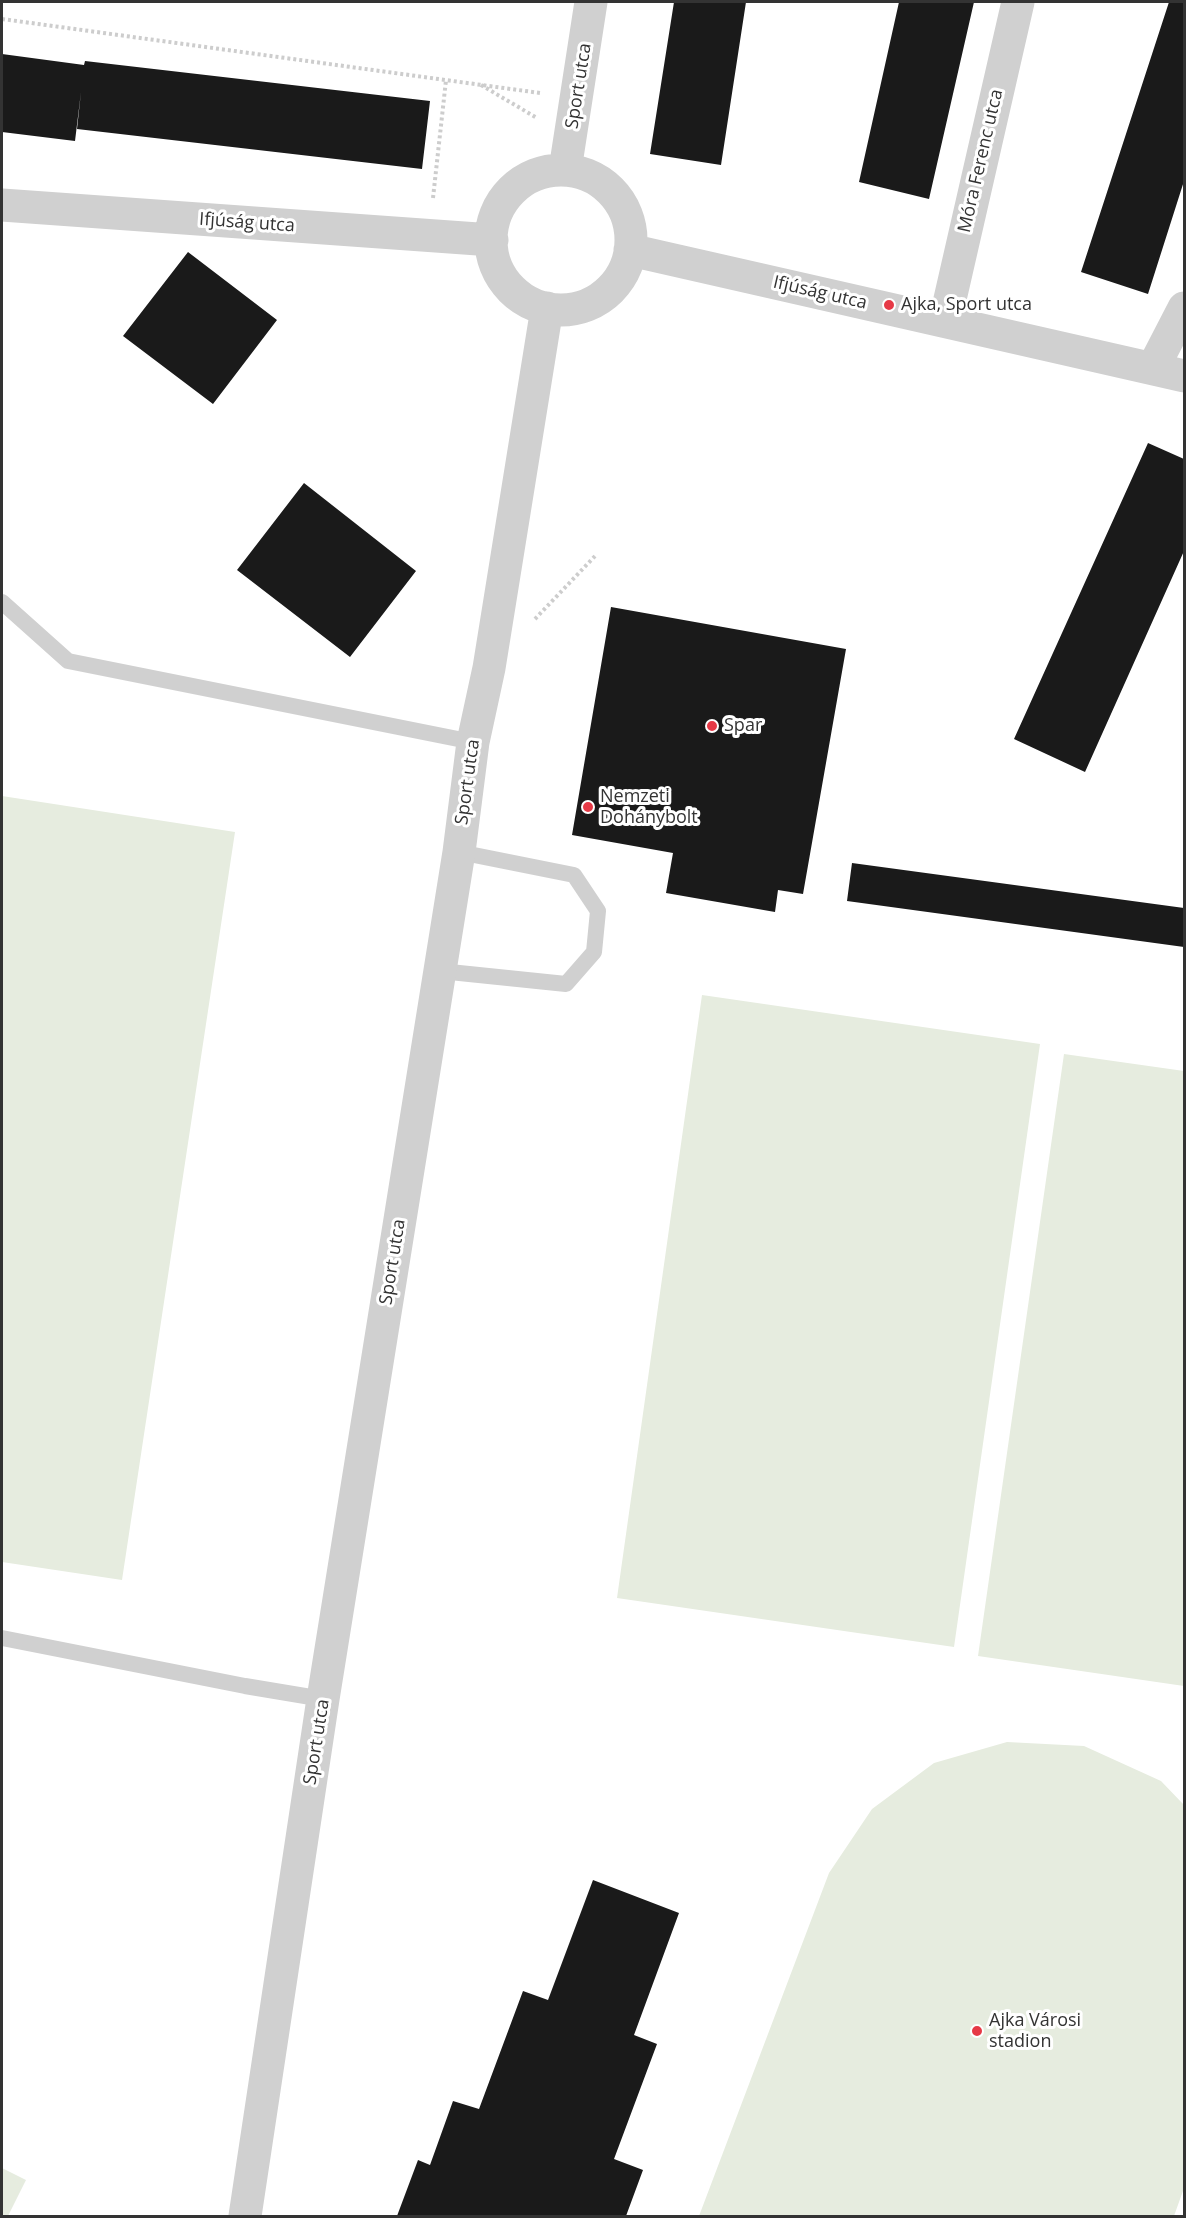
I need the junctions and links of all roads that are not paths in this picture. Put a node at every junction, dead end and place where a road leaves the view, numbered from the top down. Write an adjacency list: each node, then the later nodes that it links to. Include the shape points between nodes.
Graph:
1 (591, 2): 3 (street, Sport utca)
2 (1018, 2): 9 (street, Móra Ferenc utca)
3 (568, 155): 5 (street, via 513,189 497,213); 6 (street, via 581,173 597,180 621,203 631,234)
4 (2, 206): 5 (street, Ifjúság utca)
5 (492, 240): 7 (street, via 496,263 507,284 525,299)
6 (630, 250): 7 (street, via 621,277 601,298 575,309); 9 (street, Ifjúság utca)
7 (547, 308): 13 (street, Sport utca, via 489,668)
8 (1185, 308): 10 (street)
9 (945, 321): 10 (street, Ifjúság utca)
10 (1153, 368): 11 (street, Ifjúság utca)
11 (1185, 376)
12 (2, 602): 13 (lane, via 68,661)
13 (473, 742): 14 (street, Sport utca)
14 (459, 852): 15 (street, Sport utca); 15 (lane, via 574,876 598,911 594,952 566,984)
15 (440, 971): 17 (street, Sport utca)
16 (2, 1638): 17 (lane)
17 (323, 1699): 18 (street, Sport utca)
18 (245, 2217)

